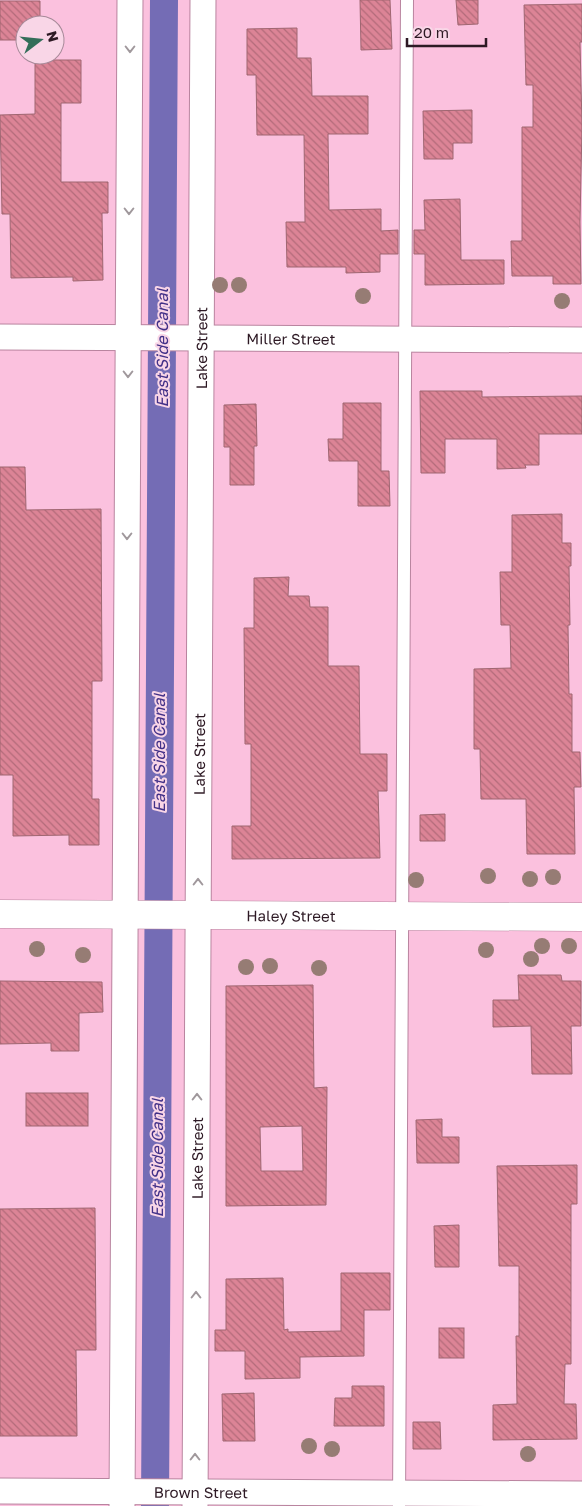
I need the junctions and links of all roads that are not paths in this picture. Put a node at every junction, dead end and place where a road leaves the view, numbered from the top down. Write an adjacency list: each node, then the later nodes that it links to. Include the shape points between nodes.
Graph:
1 (130, 0): 5 (street, one-way to 5)
2 (203, 0): 6 (street, Lake Street)
3 (407, 0): 7 (lane)
4 (0, 337): 5 (street, Miller Street)
5 (128, 338): 6 (street, Miller Street); 10 (street, one-way to 10)
6 (201, 338): 7 (street, Miller Street); 11 (street, Lake Street, one-way to 6)
7 (405, 339): 8 (street, Miller Street); 12 (lane)
8 (582, 340)
9 (0, 914): 10 (street, Haley Street)
10 (125, 915): 11 (street, Haley Street); 16 (street)
11 (198, 915): 12 (street, Haley Street); 17 (street, Lake Street, one-way to 11)
12 (402, 916): 13 (street, Haley Street); 18 (lane)
13 (582, 917)
14 (0, 1492): 16 (street, Brown Street)
15 (582, 1494): 18 (street, Brown Street)
16 (125, 1497): 17 (street, Brown Street)
17 (191, 1497): 18 (street, Brown Street)
18 (399, 1500)

